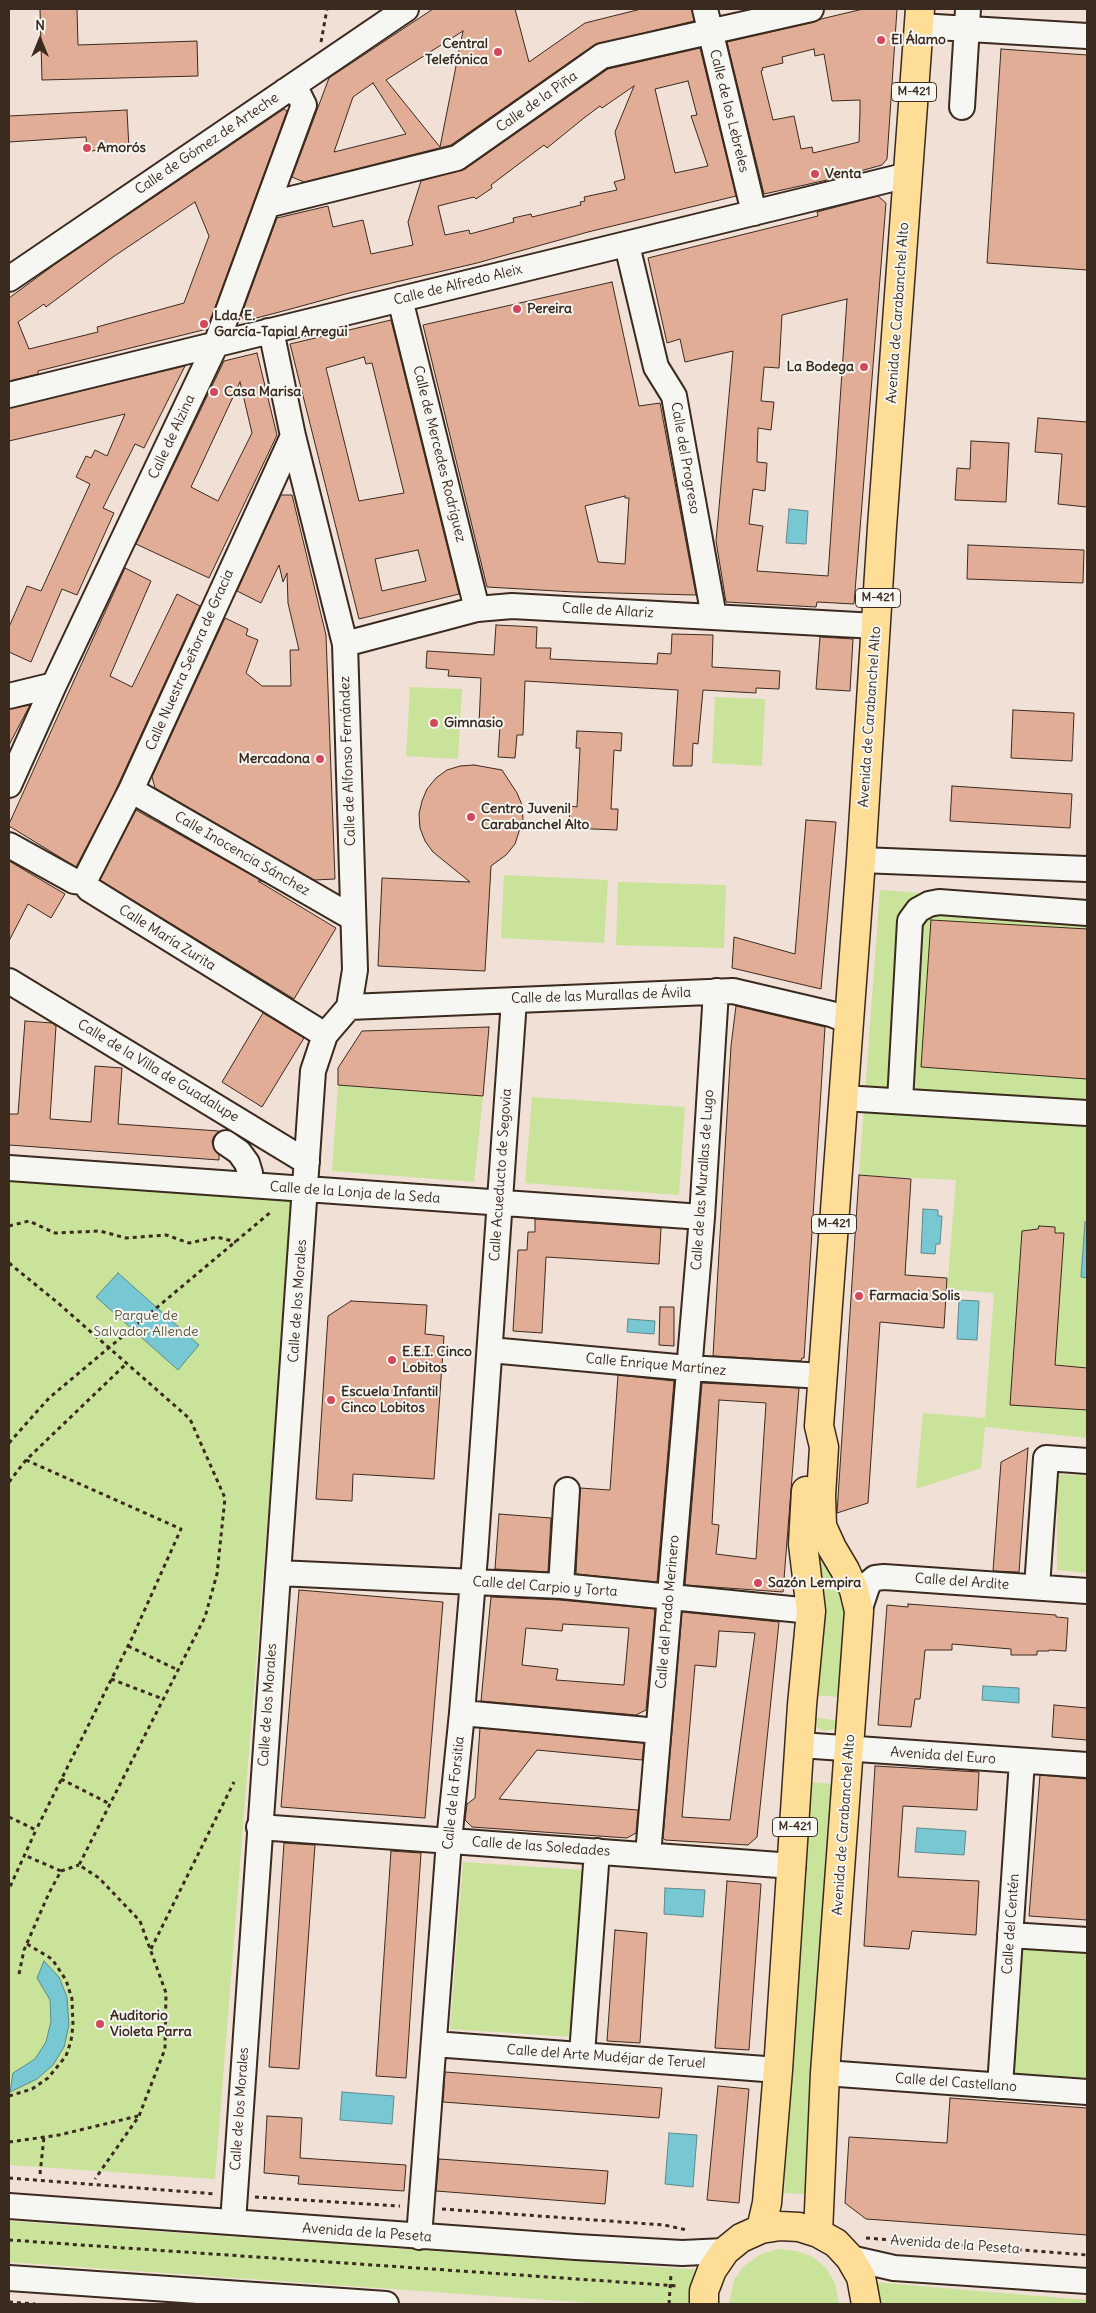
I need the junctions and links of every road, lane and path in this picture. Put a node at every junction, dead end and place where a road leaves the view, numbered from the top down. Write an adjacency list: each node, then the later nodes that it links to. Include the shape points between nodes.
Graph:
1 (328, 9): 8 (path)
2 (406, 9): 9 (street, Calle de Gómez de Arteche)
3 (811, 9): 6 (street, Calle de la Piña)
4 (920, 18): 5 (street); 11 (main road, Avenida de Carabanchel Alto / M-421)
5 (968, 19): 7 (street); 10 (street)
6 (708, 20): 12 (street, Calle de la Piña, via 602,56 457,158); 13 (street, Calle de los Lebreles)
7 (1087, 36)
8 (321, 43)
9 (285, 91): 12 (street, Calle de Alzina, via 296,92 304,105); 15 (street, Calle de Gómez de Arteche)
10 (962, 107)
11 (908, 175): 13 (street, Calle de Alfredo Aleix); 23 (main road, Avenida de Carabanchel Alto / M-421)
12 (267, 205): 18 (street, Calle de Alzina)
13 (754, 213): 14 (street, Calle de Alfredo Aleix)
14 (627, 245): 16 (street, Calle de Alfredo Aleix); 22 (street, Calle del Progreso, via 656,367 674,396)
15 (9, 279)
16 (400, 299): 17 (street, Calle de Alfredo Aleix); 21 (street, Calle de Mercedes Rodríguez)
17 (268, 331): 18 (street, Calle de Alfredo Aleix); 20 (street, Calle de Alfonso Fernández, via 273,340)
18 (216, 344): 19 (street, Calle de Alfredo Aleix); 25 (street, Calle de Alzina)
19 (9, 395)
20 (293, 436): 24 (street, Calle de Alfonso Fernández); 28 (street, Calle Nuestra Señora de Gracia)
21 (477, 610): 22 (street, Calle de Allariz, via 512,606); 24 (street, Calle de Allariz)
22 (714, 617): 23 (street, Calle de Allariz)
23 (876, 626): 30 (main road, Avenida de Carabanchel Alto / M-421)
24 (345, 644): 34 (street, Calle de Alfonso Fernández)
25 (54, 685): 26 (street); 27 (street, Calle de Alzina)
26 (9, 696)
27 (9, 785)
28 (131, 790): 32 (street, Calle Nuestra Señora de Gracia); 34 (street, Calle Inocencia Sánchez)
29 (9, 845): 32 (street, Calle María Zurita, via 74,881)
30 (861, 860): 31 (street); 39 (main road, Avenida de Carabanchel Alto / M-421)
31 (1087, 869)
32 (84, 882): 40 (street, Calle María Zurita, via 89,890)
33 (1087, 913): 42 (street, via 939,902 918,910 910,921)
34 (353, 918): 38 (street, Calle de Alfonso Fernández, via 355,970)
35 (9, 981): 45 (street, Calle de la Villa de Guadalupe)
36 (716, 991): 37 (street, Calle de las Murallas de Ávila); 39 (street, Calle de las Murallas de Ávila, via 745,992); 51 (street, Calle de las Murallas de Lugo)
37 (514, 1000): 38 (street, Calle de las Murallas de Ávila); 49 (street, Calle Acueducto de Segovia)
38 (349, 1007): 40 (street)
39 (848, 1021): 41 (main road, Avenida de Carabanchel Alto / M-421)
40 (325, 1034): 45 (street, via 313,1071)
41 (843, 1098): 42 (street); 59 (main road, Avenida de Carabanchel Alto / M-421)
42 (900, 1101): 43 (street)
43 (1087, 1113)
44 (226, 1142): 47 (street, via 247,1164)
45 (307, 1162): 48 (street)
46 (9, 1168): 47 (street, Calle de la Lonja de la Seda)
47 (249, 1185): 48 (street, Calle de la Lonja de la Seda)
48 (306, 1188): 49 (street, Calle de la Lonja de la Seda); 66 (street, Calle de los Morales)
49 (499, 1204): 51 (street, Calle de la Lonja de la Seda); 56 (street, Calle Acueducto de Segovia)
50 (272, 1211): 53 (path)
51 (702, 1217): 58 (street, Calle de las Murallas de Lugo)
52 (9, 1226): 53 (path, via 29,1221 55,1233 100,1231 126,1238 166,1235 189,1243 217,1237)
53 (237, 1242): 55 (path)
54 (9, 1263): 55 (path)
55 (110, 1349): 57 (path); 61 (path, via 49,1398)
56 (490, 1350): 58 (street, Calle Enrique Martínez); 67 (street, Calle de la Forsitia)
57 (126, 1364): 62 (path); 75 (path, via 190,1419 225,1498 217,1574 208,1608)
58 (688, 1368): 59 (street, Calle Enrique Martínez); 71 (street, Calle del Prado Merinero)
59 (823, 1376): 60 (main road, Avenida de Carabanchel Alto / M-421)
60 (819, 1426): 72 (main road, Avenida de Carabanchel Alto / M-421, via 809,1459 803,1528); 73 (main road, Avenida de Carabanchel Alto, via 824,1447 822,1526 854,1590)
61 (9, 1443)
62 (26, 1460): 64 (path); 74 (path, via 181,1529)
63 (1087, 1461): 69 (street, via 1046,1458)
64 (9, 1482)
65 (567, 1490): 68 (street)
66 (278, 1573): 67 (street, Calle del Carpio y Torta); 88 (street, Calle de los Morales)
67 (472, 1582): 68 (street, Calle del Carpio y Torta); 78 (street, Calle de la Forsitia)
68 (562, 1586): 71 (street, Calle del Carpio y Torta)
69 (1037, 1587): 70 (street, Calle del Ardite); 73 (street, Calle del Ardite, via 884,1576 868,1584)
70 (1087, 1591)
71 (669, 1598): 72 (street, Calle del Carpio y Torta); 79 (street, Calle del Prado Merinero)
72 (811, 1611): 80 (main road, Avenida de Carabanchel Alto / M-421)
73 (859, 1611): 81 (main road, Avenida de Carabanchel Alto)
74 (128, 1646): 75 (path); 76 (path)
75 (178, 1670): 77 (path)
76 (111, 1679): 77 (path); 84 (path)
77 (163, 1699): 86 (path)
78 (462, 1713): 79 (street); 90 (street, Calle de la Forsitia)
79 (658, 1731): 93 (street, Calle del Prado Merinero)
80 (800, 1745): 81 (street, Avenida del Euro); 95 (main road, Avenida de Carabanchel Alto / M-421)
81 (850, 1749): 82 (street, Avenida del Euro); 106 (main road, Avenida de Carabanchel Alto)
82 (1022, 1761): 83 (street, Avenida del Euro); 98 (street, Calle del Centén)
83 (1087, 1766)
84 (62, 1779): 86 (path); 89 (path)
85 (234, 1782): 101 (path)
86 (110, 1804): 94 (path)
87 (9, 1818): 89 (path)
88 (259, 1827): 90 (street, Calle de las Soledades); 121 (street, Calle de los Morales)
89 (36, 1830): 92 (path)
90 (449, 1841): 91 (street, Calle de las Soledades); 103 (street, Calle de la Forsitia)
91 (597, 1852): 93 (street, Calle de las Soledades); 104 (street)
92 (24, 1855): 96 (path); 97 (path)
93 (648, 1855): 95 (street, Calle de las Soledades)
94 (79, 1865): 96 (path); 101 (path, via 99,1878 140,1921)
95 (793, 1866): 105 (main road, Avenida de Carabanchel Alto / M-421)
96 (62, 1871): 100 (path)
97 (9, 1889)
98 (1010, 1935): 99 (street); 107 (street, Calle del Centén)
99 (1087, 1940)
100 (27, 1944): 102 (path); 109 (path, via 52,1959 66,1980 72,1999 73,2025 66,2056 48,2078 32,2089)
101 (151, 1950): 110 (path, via 166,1993 165,2049)
102 (19, 1974)
103 (434, 2044): 104 (street, Calle del Arte Mudéjar de Teruel); 125 (street, Calle de la Forsitia)
104 (582, 2054): 105 (street, Calle del Arte Mudéjar de Teruel)
105 (778, 2070): 122 (main road, Avenida de Carabanchel Alto / M-421, via 767,2203)
106 (825, 2073): 107 (street, Calle del Castellano); 124 (main road, Avenida de Carabanchel Alto)
107 (1000, 2086): 108 (street, Calle del Castellano)
108 (1087, 2092)
109 (9, 2096)
110 (139, 2116): 111 (path); 115 (path)
111 (44, 2138): 112 (path); 113 (path)
112 (9, 2142)
113 (40, 2174)
114 (9, 2178): 116 (path)
115 (95, 2179)
116 (221, 2194)
117 (246, 2196): 119 (path, Avenida de la Peseta)
118 (9, 2206): 121 (street, Avenida de la Peseta)
119 (408, 2207)
120 (437, 2209): 123 (path, via 664,2225)
121 (233, 2222): 125 (street, Avenida de la Peseta)
122 (761, 2229): 124 (main road, via 799,2227); 128 (main road, via 742,2238)
123 (693, 2230)
124 (818, 2233): 127 (main road)
125 (419, 2237): 128 (street, Avenida de la Peseta, via 682,2253)
126 (9, 2240): 133 (path)
127 (854, 2248): 129 (path, Avenida de la Peseta); 132 (street, Avenida de la Peseta, via 894,2268); 141 (main road)
128 (725, 2252): 140 (main road, via 712,2270 704,2292)
129 (1087, 2255)
130 (672, 2269): 133 (path)
131 (9, 2278): 135 (street)
132 (1087, 2280)
133 (670, 2286): 134 (path); 139 (path)
134 (679, 2286)
135 (224, 2298): 138 (street)
136 (9, 2302): 137 (path)
137 (35, 2304)
138 (386, 2304)
139 (669, 2304)
140 (704, 2304)
141 (866, 2304)

